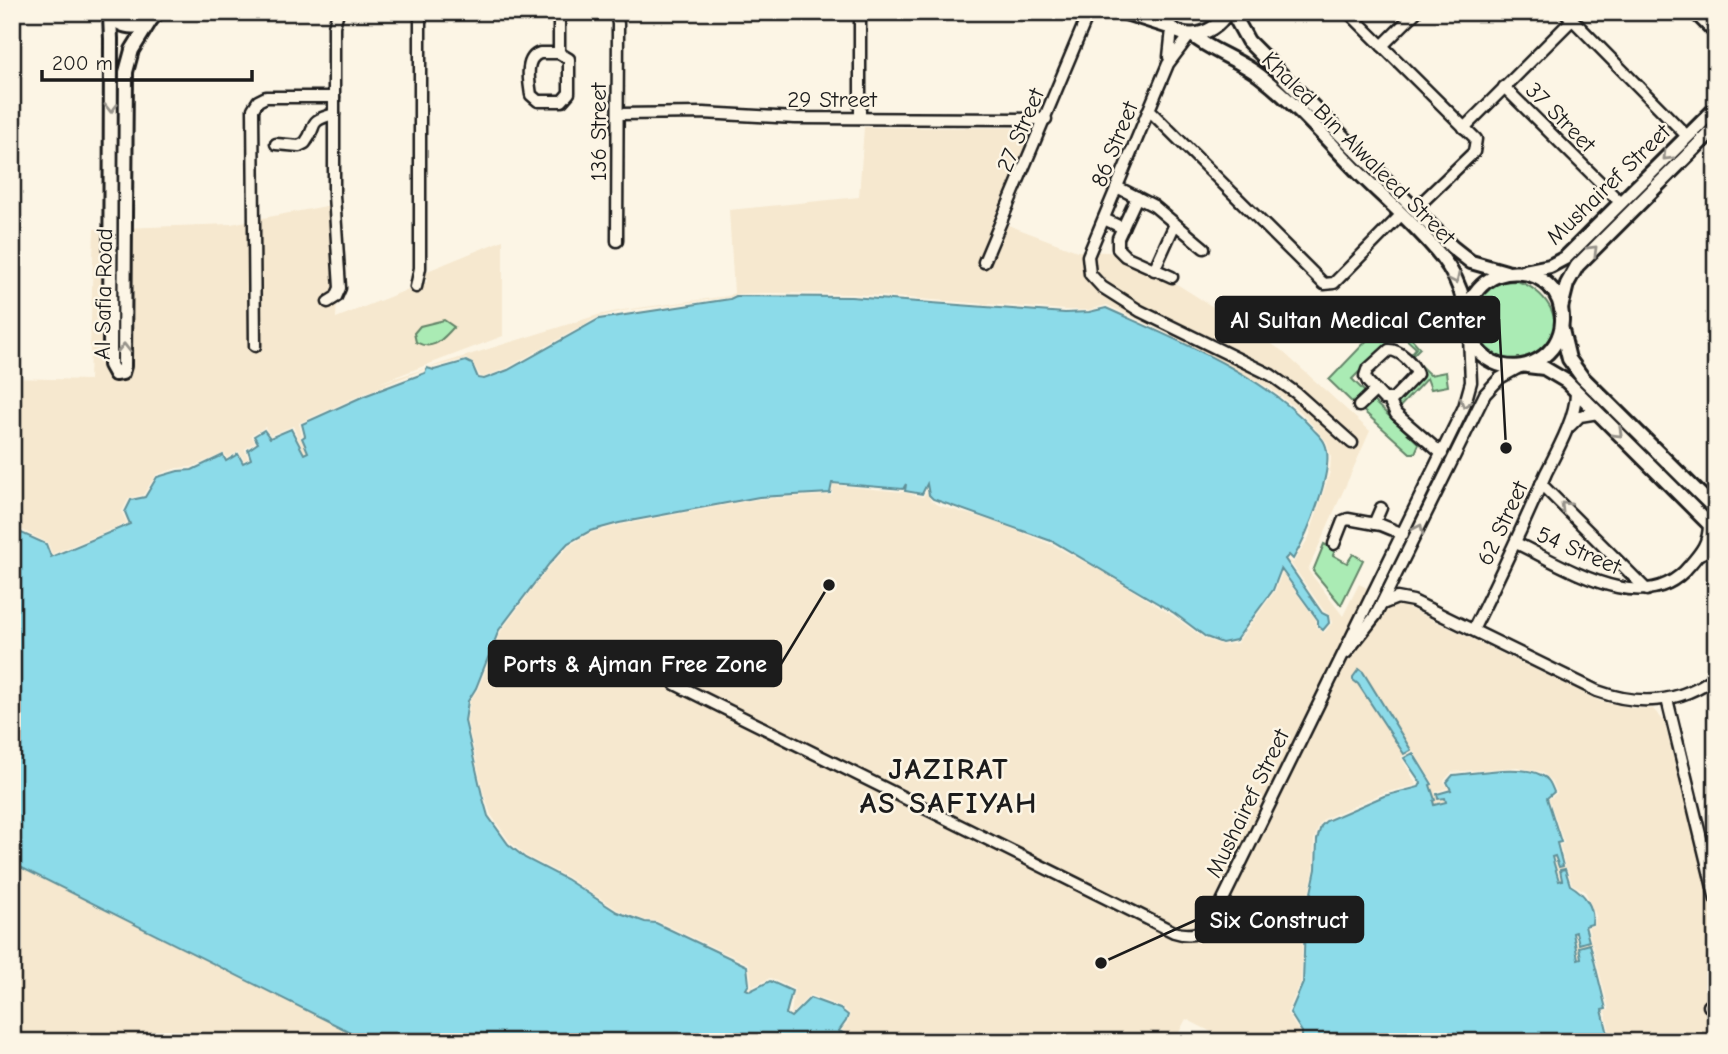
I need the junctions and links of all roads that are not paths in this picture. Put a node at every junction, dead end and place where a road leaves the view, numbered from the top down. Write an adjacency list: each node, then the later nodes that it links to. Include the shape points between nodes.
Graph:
1 (169, 12): 17 (main road)
2 (338, 12): 26 (street)
3 (420, 12): 54 (street)
4 (559, 12): 23 (street)
5 (616, 12): 18 (street, 136 Street)
6 (621, 12): 18 (street, 136 Street)
7 (860, 12): 31 (street)
8 (1089, 12): 32 (street, 27 Street)
9 (1122, 12): 19 (main road)
10 (1159, 12): 19 (main road)
11 (1230, 12): 21 (main road, via 1213,30); 42 (main road, Khaled Bin Alwaleed Street, via 1248,41)
12 (1348, 12): 22 (street)
13 (1416, 12): 22 (street)
14 (1695, 12): 20 (main road)
15 (109, 14): 17 (main road, via 129,27); 40 (main road, Al Safia Road, one-way to 40)
16 (1569, 16): 25 (street); 35 (street)
17 (154, 18): 39 (main road, Al Safia Road, via 132,50 126,72)
18 (618, 24): 30 (street, 136 Street)
19 (1172, 29): 21 (main road, Khaled Bin Alwaleed Street); 24 (street, 86 Street)
20 (1716, 33)
21 (1191, 35): 24 (street, 86 Street); 43 (main road, Khaled Bin Alwaleed Street, via 1260,75)
22 (1382, 46): 34 (street)
23 (559, 52): 23 (street, via 537,53 530,60 531,95 538,102 562,101 569,93 570,63)
24 (1168, 64): 28 (street, 86 Street)
25 (1504, 88): 34 (street); 41 (street, 37 Street)
26 (334, 97): 29 (street); 60 (street, via 266,97 253,109)
27 (1716, 108): 35 (main road, Mushairef Street)
28 (1149, 110): 37 (street, 86 Street); 43 (street, via 1324,284 1334,283)
29 (334, 114): 36 (street, via 314,122 306,144); 55 (street, via 340,288 337,297)
30 (618, 114): 31 (street, 29 Street); 47 (street, 136 Street)
31 (860, 118): 32 (street, 29 Street)
32 (1046, 119): 49 (street, 27 Street)
33 (1716, 127): 56 (main road, Mushairef Street, one-way to 33, via 1577,266)
34 (1466, 130): 42 (street, via 1477,143 1474,152)
35 (1687, 136): 41 (main road, Mushairef Street, one-way to 41)
36 (276, 144)
37 (1117, 187): 38 (street); 44 (street, 86 Street)
38 (1137, 197): 45 (street); 46 (street)
39 (125, 202): 40 (main road); 40 (main road, Al Safia Road, one-way to 39, via 110,369 118,374 124,370)
40 (111, 203)
41 (1620, 203): 52 (main road, Mushairef Street, via 1565,258)
42 (1415, 209): 51 (main road, Khaled Bin Alwaleed Street, via 1461,255 1482,267)
43 (1401, 215): 57 (main road, Khaled Bin Alwaleed Street, one-way to 57, via 1449,268)
44 (1104, 219): 46 (street); 68 (street, 86 Street, via 1088,256 1090,274 1101,287 1271,375)
45 (1175, 224): 48 (street); 50 (street)
46 (1123, 228): 50 (street, via 1120,252)
47 (617, 241)
48 (1204, 248)
49 (985, 262)
50 (1154, 270): 53 (street)
51 (1506, 272): 52 (main road); 57 (main road, via 1481,285 1469,303)
52 (1520, 272): 56 (main road, via 1543,281)
53 (1172, 277)
54 (421, 285)
55 (328, 302)
56 (1561, 309): 58 (main road)
57 (1467, 317): 59 (main road)
58 (1561, 326): 61 (main road, via 1547,354); 71 (main road, via 1575,369)
59 (1469, 335): 61 (main road, via 1485,357 1501,365); 69 (street, Mushairef Street, one-way to 69, via 1468,395)
60 (255, 346)
61 (1522, 367): 63 (main road, via 1552,371); 82 (street, Mushairef Street, one-way to 61, via 1485,394 1500,378)
62 (1376, 390): 64 (street); 64 (street, via 1366,373 1386,352 1396,351 1417,374); 65 (street)
63 (1576, 393): 66 (main road); 67 (street, 62 Street)
64 (1389, 400): 69 (street, via 1396,414)
65 (1359, 406)
66 (1598, 413): 67 (street, via 1580,416); 71 (main road, one-way to 71)
67 (1565, 431): 70 (street, 62 Street)
68 (1352, 443)
69 (1442, 454): 76 (street, Mushairef Street)
70 (1541, 484): 77 (street, 62 Street); 83 (street, one-way to 70)
71 (1689, 495): 73 (main road); 75 (main road)
72 (1381, 508): 74 (street)
73 (1716, 510)
74 (1374, 524): 76 (street); 78 (street, via 1346,520)
75 (1712, 527): 80 (street, 54 Street)
76 (1403, 534): 81 (street, Mushairef Street)
77 (1516, 543): 83 (street, 54 Street, via 1605,585); 87 (street, 62 Street)
78 (1334, 544)
79 (1716, 547): 80 (street, 54 Street)
80 (1699, 554): 83 (street, 54 Street, via 1675,578)
81 (1382, 575): 84 (street); 88 (street, Mushairef Street)
82 (1396, 576): 84 (street, Mushairef Street); 85 (street, via 1401,590)
83 (1647, 590)
84 (1389, 591): 85 (street); 86 (street, Mushairef Street)
85 (1413, 601): 86 (street, via 1396,598); 87 (street)
86 (1382, 604): 88 (street, Mushairef Street)
87 (1473, 630): 91 (street, via 1609,695 1633,701)
88 (1338, 665): 90 (street, Mushairef Street, via 1210,924 1193,935 1183,935 1099,895)
89 (1716, 677): 91 (street)
90 (675, 684)
91 (1667, 699): 92 (street)
92 (1716, 900)

